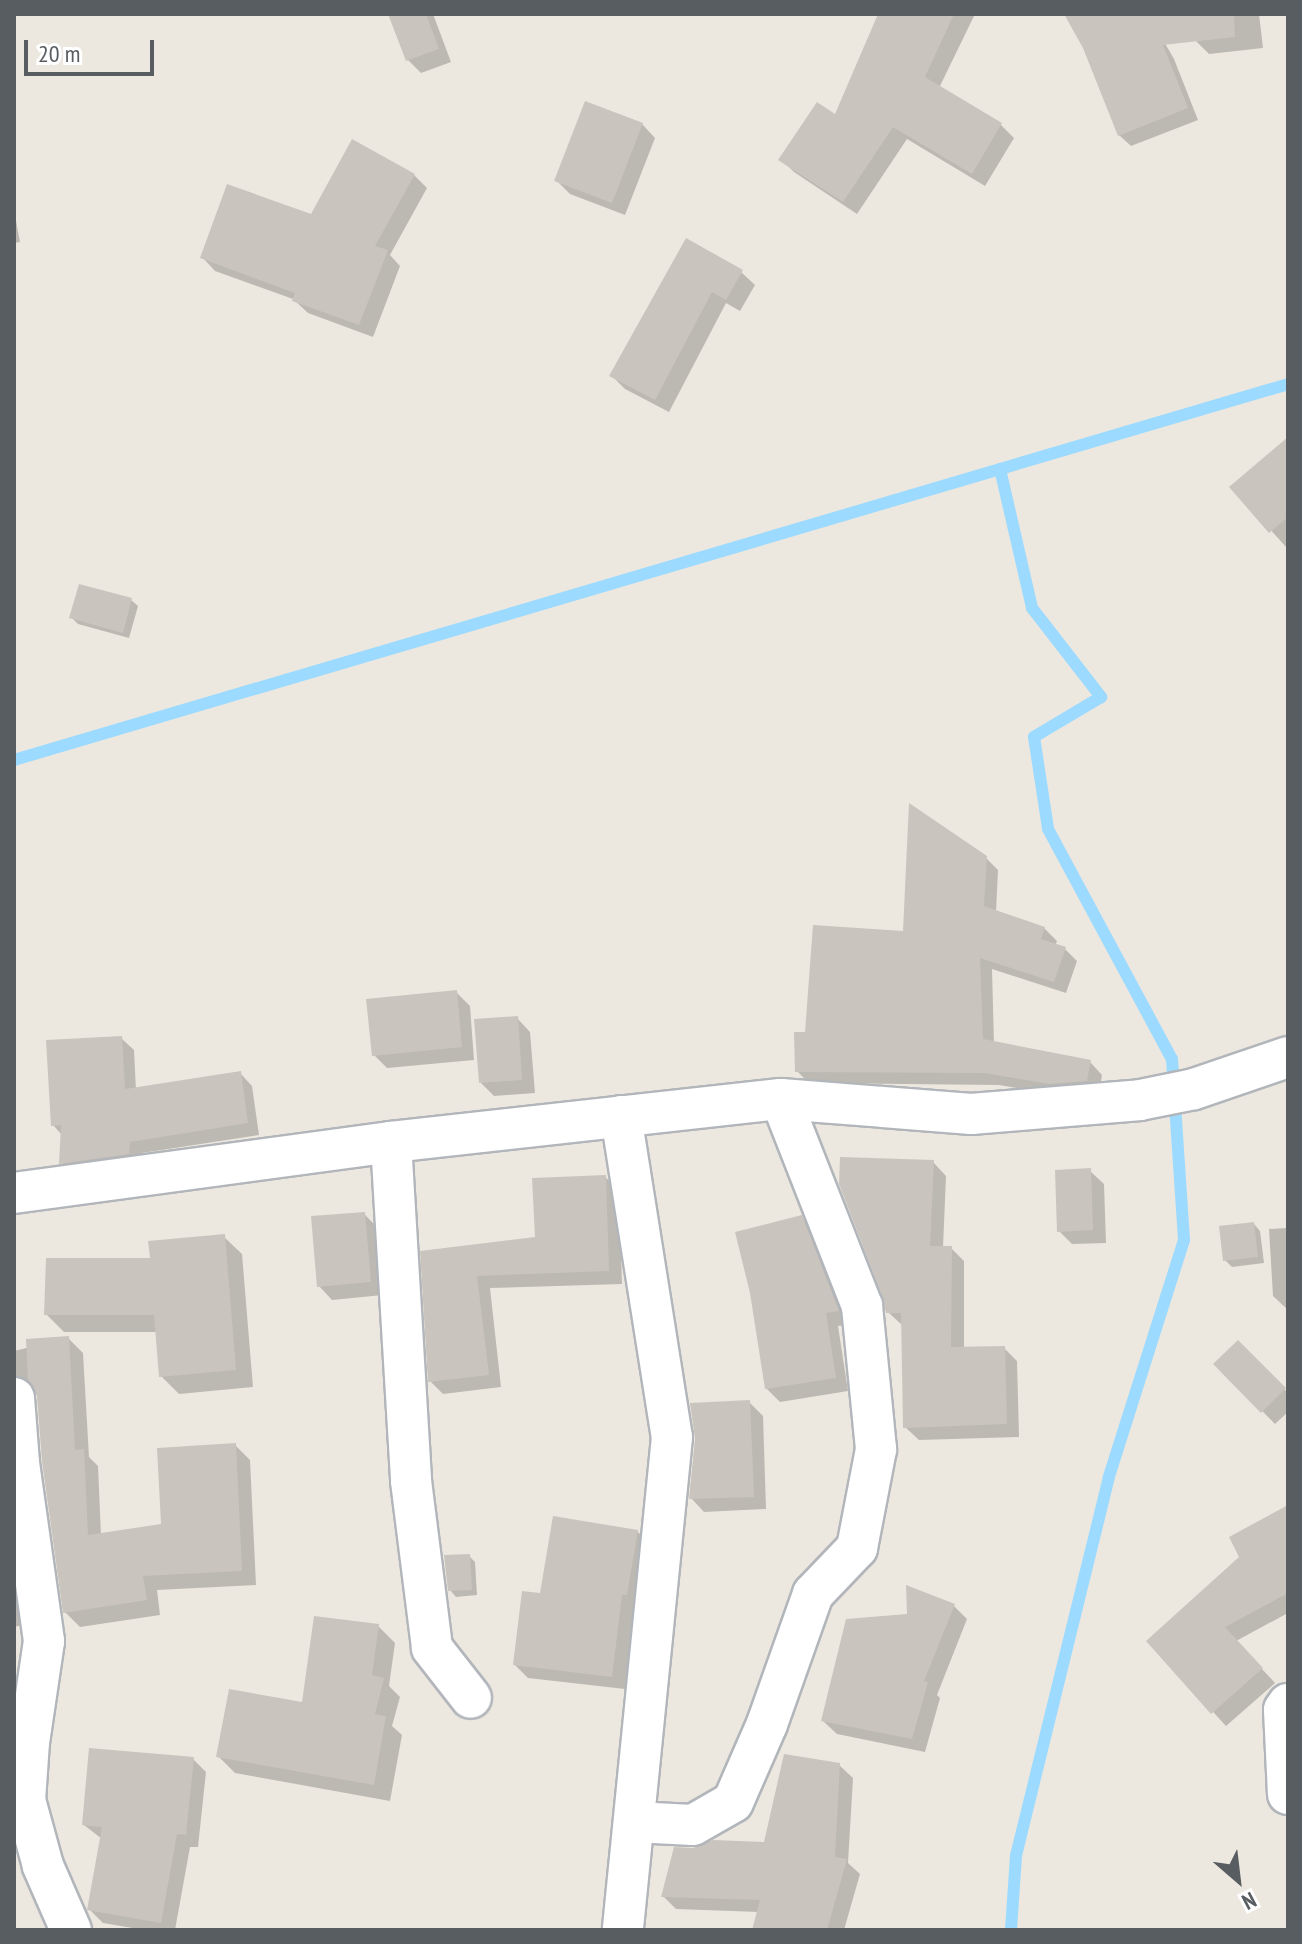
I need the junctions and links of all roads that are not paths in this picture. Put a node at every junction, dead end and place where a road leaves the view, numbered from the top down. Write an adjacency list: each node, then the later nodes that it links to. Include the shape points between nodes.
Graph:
1 (1288, 1057): 2 (street, via 1194,1089 1140,1100 971,1114)
2 (781, 1099): 3 (street); 10 (street, via 862,1306 876,1449 857,1548 813,1594 733,1802 693,1825)
3 (621, 1116): 4 (street); 10 (street, via 672,1437)
4 (391, 1142): 5 (street); 7 (street, via 411,1481 432,1648)
5 (14, 1193)
6 (14, 1398): 11 (street, via 44,1641 25,1800 43,1866)
7 (471, 1698)
8 (1288, 1704): 9 (street)
9 (1288, 1794)
10 (634, 1822): 12 (street)
11 (71, 1930)
12 (623, 1930)

